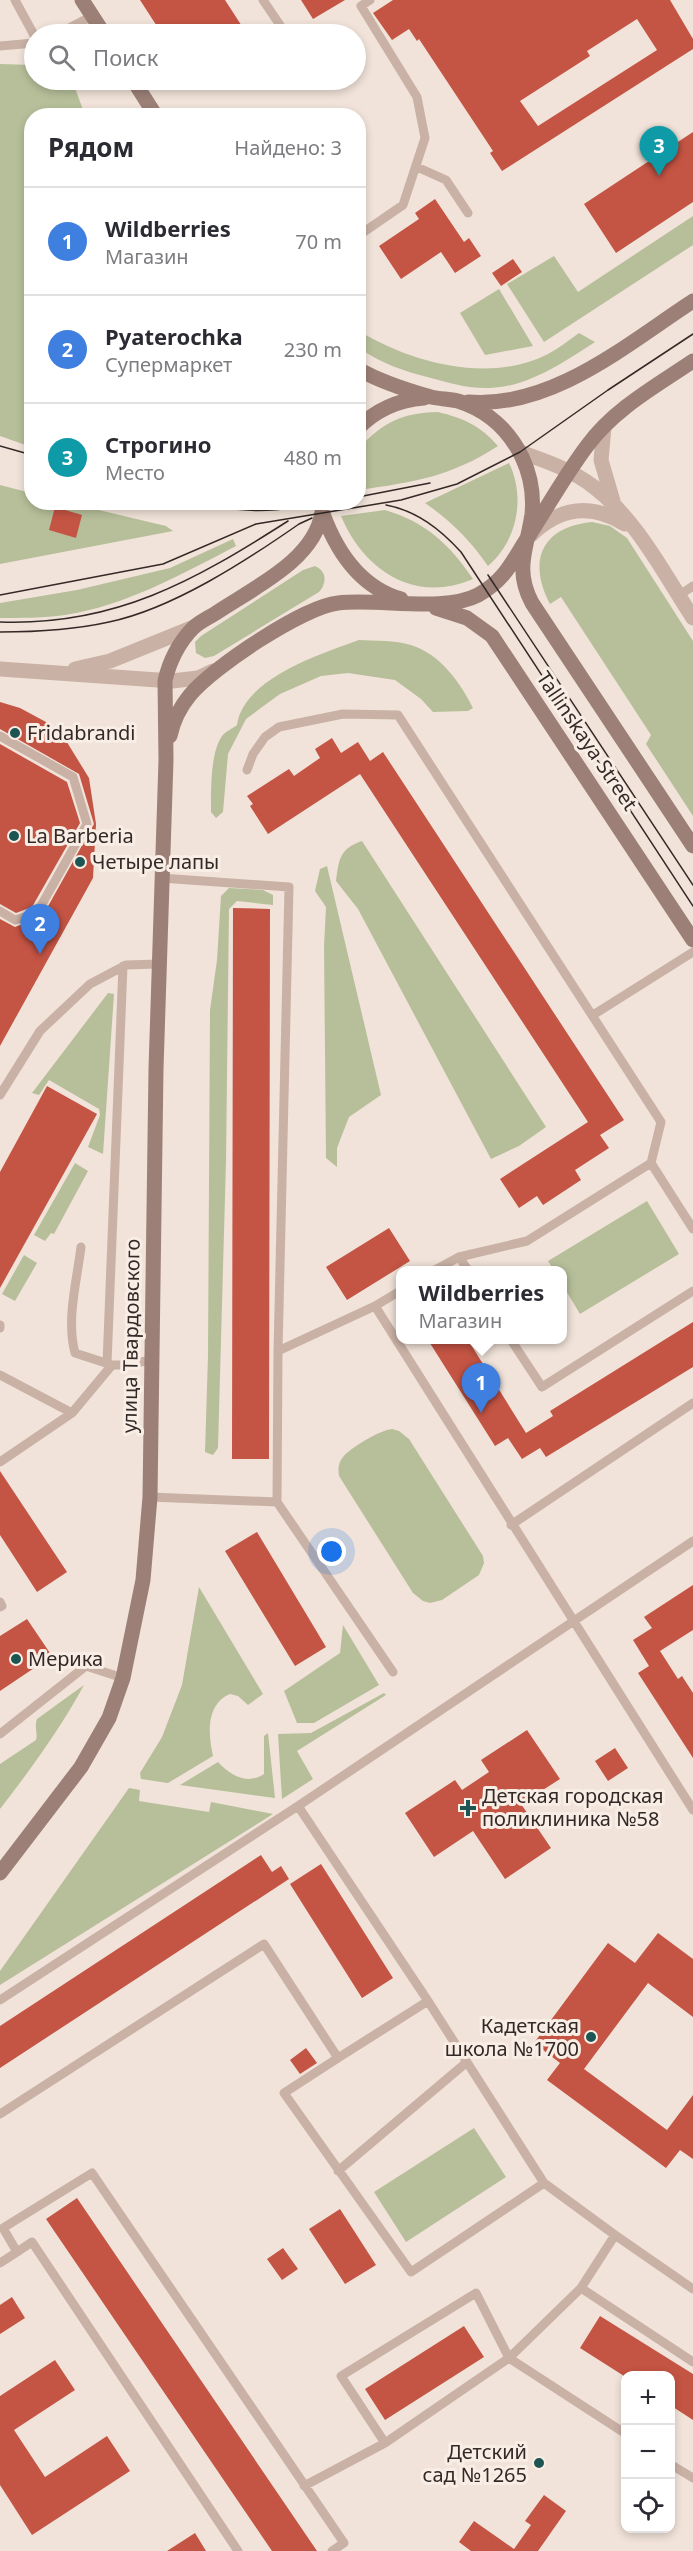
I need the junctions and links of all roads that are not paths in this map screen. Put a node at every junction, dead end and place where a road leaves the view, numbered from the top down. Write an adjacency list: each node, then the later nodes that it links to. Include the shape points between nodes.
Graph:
1 (15, 0): 6 (lane)
2 (82, 0): 5 (main road)
3 (263, 0): 9 (lane)
4 (370, 0): 16 (lane, via 361,6 417,97 425,138)
5 (92, 16): 7 (lane); 8 (main road)
6 (28, 24)
7 (77, 24)
8 (97, 24)
9 (279, 24)
10 (24, 44): 11 (lane)
11 (0, 46)
12 (140, 90): 13 (main road)
13 (146, 99): 14 (lane); 15 (main road)
14 (147, 108)
15 (151, 108)
16 (417, 167): 17 (lane, via 446,180); 18 (lane, via 403,206)
17 (468, 213)
18 (366, 231)
19 (693, 301): 23 (main road, via 561,384 504,402)
20 (693, 361): 25 (main road)
21 (366, 373): 22 (main road, Tallinskaya Street)
22 (433, 397): 23 (main road, Tallinskaya Street); 24 (main road, Tallinskaya Street, via 403,400)
23 (458, 401): 26 (main road, Tallinskaya Street, via 495,422)
24 (366, 422)
25 (604, 427): 27 (main road); 28 (street, via 601,460)
26 (520, 452): 27 (street); 32 (main road, Tallinskaya Street, via 529,471 533,495)
27 (569, 472): 28 (street); 32 (main road)
28 (614, 504): 31 (street)
29 (322, 510): 37 (main road, улица Твардовского, via 320,526 303,552)
30 (323, 510): 35 (main road, Tallinskaya Street, via 330,534 354,569 390,596)
31 (633, 529): 32 (street, via 612,516 576,510 557,516); 34 (street)
32 (526, 539): 35 (main road, Tallinskaya Street, via 509,568 477,595 454,603); 45 (main road, Tallinskaya Street, via 522,574 527,594)
33 (693, 586): 34 (lane)
34 (678, 596): 36 (street)
35 (416, 603): 38 (main road, улица Твардовского, via 321,606); 48 (main road, Tallinskaya Street, via 467,618 492,636)
36 (693, 618)
37 (194, 627): 40 (street, via 110,661); 41 (main road, улица Твардовского, via 174,655)
38 (221, 666): 41 (street, via 192,679); 43 (main road, улица Твардовского, via 184,703 171,731)
39 (0, 669): 40 (street)
40 (53, 672): 41 (street)
41 (165, 681): 43 (main road, улица Твардовского)
42 (0, 736): 47 (lane, via 73,777 87,824 37,913 15,920)
43 (166, 760): 46 (main road, улица Твардовского)
44 (247, 770): 52 (lane, via 265,737 279,728 343,714 398,715)
45 (693, 846)
46 (161, 878): 50 (main road, улица Твардовского); 66 (lane, via 289,887)
47 (0, 911)
48 (693, 940)
49 (693, 952): 52 (lane)
50 (159, 964): 51 (lane); 67 (main road, улица Твардовского)
51 (123, 966): 53 (lane, via 90,984 40,1031); 68 (lane)
52 (593, 1015): 54 (lane, via 661,1122)
53 (0, 1095)
54 (651, 1163): 55 (lane); 57 (lane, via 527,1241)
55 (693, 1229)
56 (81, 1247): 68 (lane, via 72,1341 75,1353)
57 (459, 1257): 58 (lane); 59 (lane)
58 (442, 1266)
59 (465, 1266)
60 (693, 1291): 65 (lane, via 542,1387)
61 (396, 1293): 62 (lane)
62 (375, 1306): 63 (lane); 66 (lane)
63 (396, 1340)
64 (399, 1344): 75 (lane)
65 (515, 1344)
66 (278, 1351): 74 (lane)
67 (152, 1360): 68 (lane); 73 (main road, улица Твардовского)
68 (109, 1364): 71 (lane)
69 (0, 1375): 71 (lane)
70 (693, 1403): 75 (lane)
71 (72, 1413): 72 (lane)
72 (0, 1462)
73 (150, 1497): 74 (lane); 81 (main road, улица Твардовского, via 141,1593)
74 (277, 1502): 80 (lane)
75 (511, 1525): 79 (lane)
76 (693, 1541): 79 (lane)
77 (0, 1602): 78 (lane)
78 (0, 1607)
79 (574, 1622): 83 (lane); 84 (lane)
80 (393, 1672)
81 (123, 1678): 82 (lane, via 86,1666); 85 (main road, улица Твардовского, via 109,1718 81,1767)
82 (0, 1734)
83 (298, 1806): 86 (lane); 87 (lane)
84 (693, 1809)
85 (0, 1873)
86 (0, 2000)
87 (428, 2001): 88 (lane); 89 (lane)
88 (338, 2058): 90 (lane, via 264,1944); 91 (lane, via 284,2093)
89 (467, 2062): 91 (lane); 92 (lane)
90 (0, 2114)
91 (338, 2170): 92 (lane, via 411,2272)
92 (544, 2183): 94 (lane)
93 (0, 2224): 95 (lane)
94 (615, 2235): 97 (lane); 98 (lane)
95 (17, 2252): 96 (lane); 105 (lane, via 3,2228 92,2173); 106 (lane, via 32,2242)
96 (0, 2263)
97 (581, 2288): 99 (lane); 100 (lane)
98 (693, 2289)
99 (508, 2358): 101 (lane); 102 (lane); 102 (lane, via 476,2294 341,2376)
100 (693, 2362)
101 (621, 2431)
102 (385, 2443): 105 (lane)
103 (675, 2466): 104 (lane)
104 (693, 2478)
105 (304, 2486): 107 (lane, via 344,2543)
106 (238, 2551)
107 (332, 2551)

